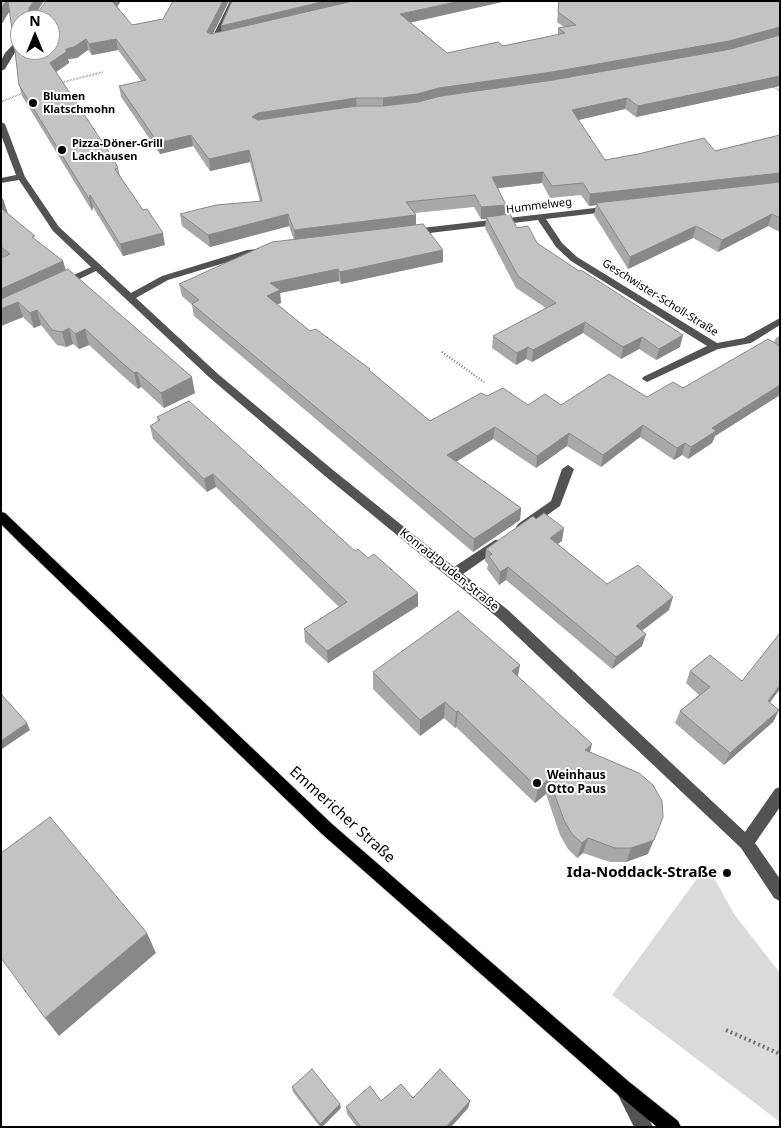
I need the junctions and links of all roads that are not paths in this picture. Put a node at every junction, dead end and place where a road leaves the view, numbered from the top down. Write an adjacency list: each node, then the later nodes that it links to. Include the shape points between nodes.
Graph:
1 (233, 1): 2 (street, via 214,42)
2 (224, 40)
3 (10, 52): 4 (street)
4 (1, 69)
5 (1, 124): 6 (street, Konrad-Duden-Straße)
6 (22, 177): 7 (street); 12 (street, Konrad-Duden-Straße, via 56,229)
7 (1, 181)
8 (618, 208): 9 (street, Hummelweg)
9 (540, 217): 10 (street, Hummelweg); 16 (street, Geschwister-Scholl-Straße, via 559,245 574,259)
10 (405, 234)
11 (279, 248): 14 (street, via 250,252 165,278)
12 (98, 267): 13 (street); 14 (street, Konrad-Duden-Straße)
13 (54, 288)
14 (131, 297): 20 (street, Konrad-Duden-Straße, via 214,376)
15 (780, 321): 16 (street, via 747,341)
16 (715, 346): 17 (street, Geschwister-Scholl-Straße)
17 (647, 380)
18 (568, 469): 20 (street, via 556,503)
19 (1, 516): 24 (main road, Emmericher Straße, via 327,829)
20 (454, 574): 22 (street, Konrad-Duden-Straße, via 503,614)
21 (780, 794): 22 (street)
22 (746, 843): 23 (street, Konrad-Duden-Straße)
23 (780, 894)
24 (622, 1087): 25 (street); 26 (main road, Emmericher Straße)
25 (644, 1127)
26 (672, 1127)

